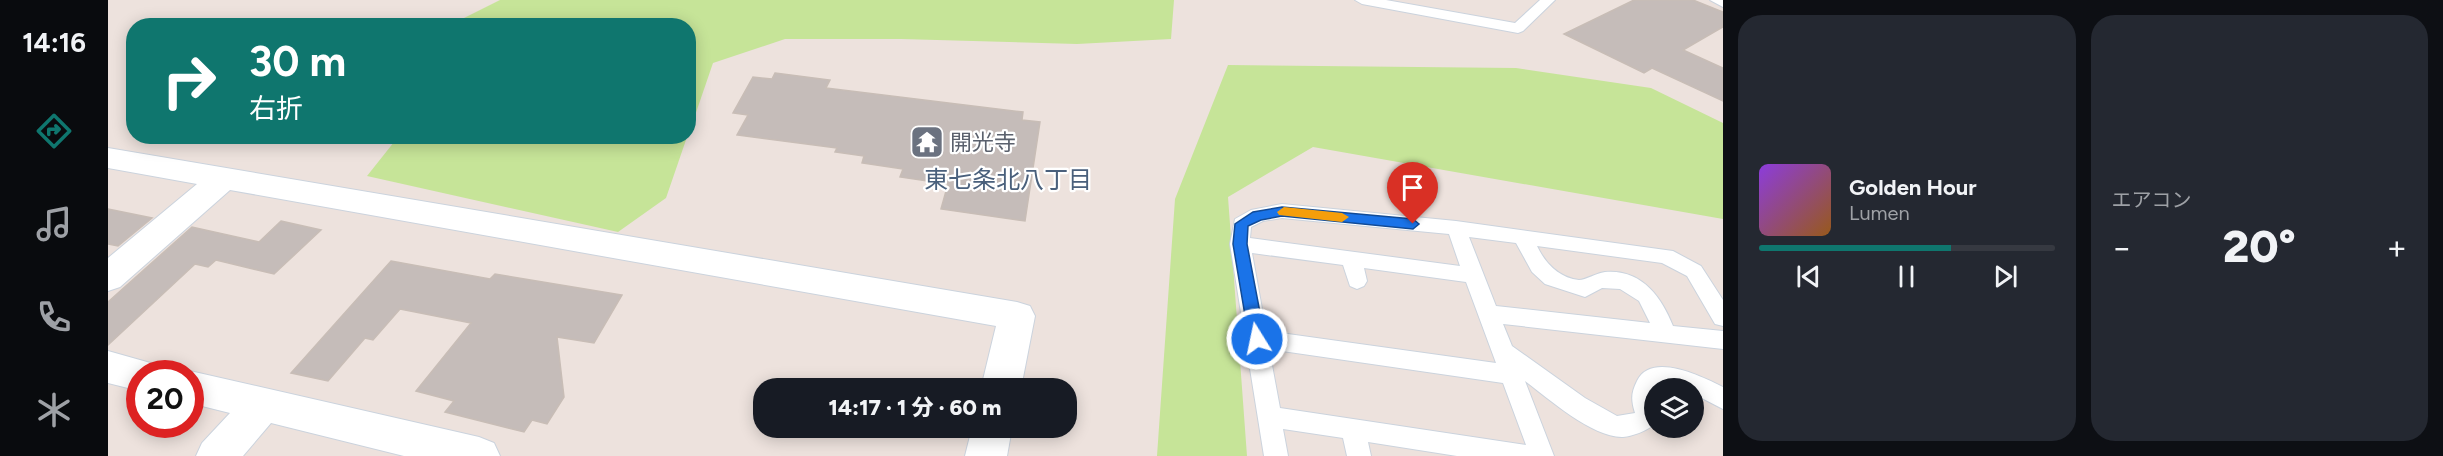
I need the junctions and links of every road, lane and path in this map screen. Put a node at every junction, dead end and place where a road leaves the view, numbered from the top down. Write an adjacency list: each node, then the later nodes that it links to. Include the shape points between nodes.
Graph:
1 (1362, 0): 2 (lane, via 1518,28)
2 (1548, 0)
3 (1717, 0): 4 (lane)
4 (1723, 3)
5 (108, 158): 6 (street)
6 (223, 178): 12 (street); 23 (street, via 1017,316)
7 (1456, 228): 8 (lane); 9 (lane, via 1282,212 1258,215 1242,224); 11 (lane)
8 (1523, 237): 15 (lane, via 1666,256 1694,271); 16 (lane, via 1541,273 1562,284 1586,289 1594,281 1612,279 1631,285 1647,296)
9 (1240, 244): 10 (lane); 17 (lane)
10 (1352, 259): 11 (lane); 13 (lane)
11 (1474, 275): 14 (lane)
12 (108, 278)
13 (1357, 281)
14 (1489, 314): 16 (lane); 19 (lane)
15 (1723, 318)
16 (1665, 334): 18 (lane)
17 (1257, 339): 22 (lane); 27 (lane)
18 (1723, 340)
19 (1503, 352): 22 (lane); 25 (lane, via 1598,418 1617,426 1635,424 1648,417 1643,394 1648,382 1660,376 1681,378)
20 (108, 367): 21 (street)
21 (126, 372)
22 (1512, 375): 37 (lane)
23 (1003, 378)
24 (204, 390): 26 (street)
25 (1723, 399)
26 (263, 405): 31 (street); 32 (street)
27 (1270, 417): 28 (lane); 34 (lane)
28 (1353, 429): 30 (lane); 35 (lane)
29 (990, 438): 33 (street)
30 (1446, 450): 36 (lane)
31 (217, 456)
32 (479, 456)
33 (986, 456)
34 (1276, 456)
35 (1359, 456)
36 (1528, 456)
37 (1542, 456)

